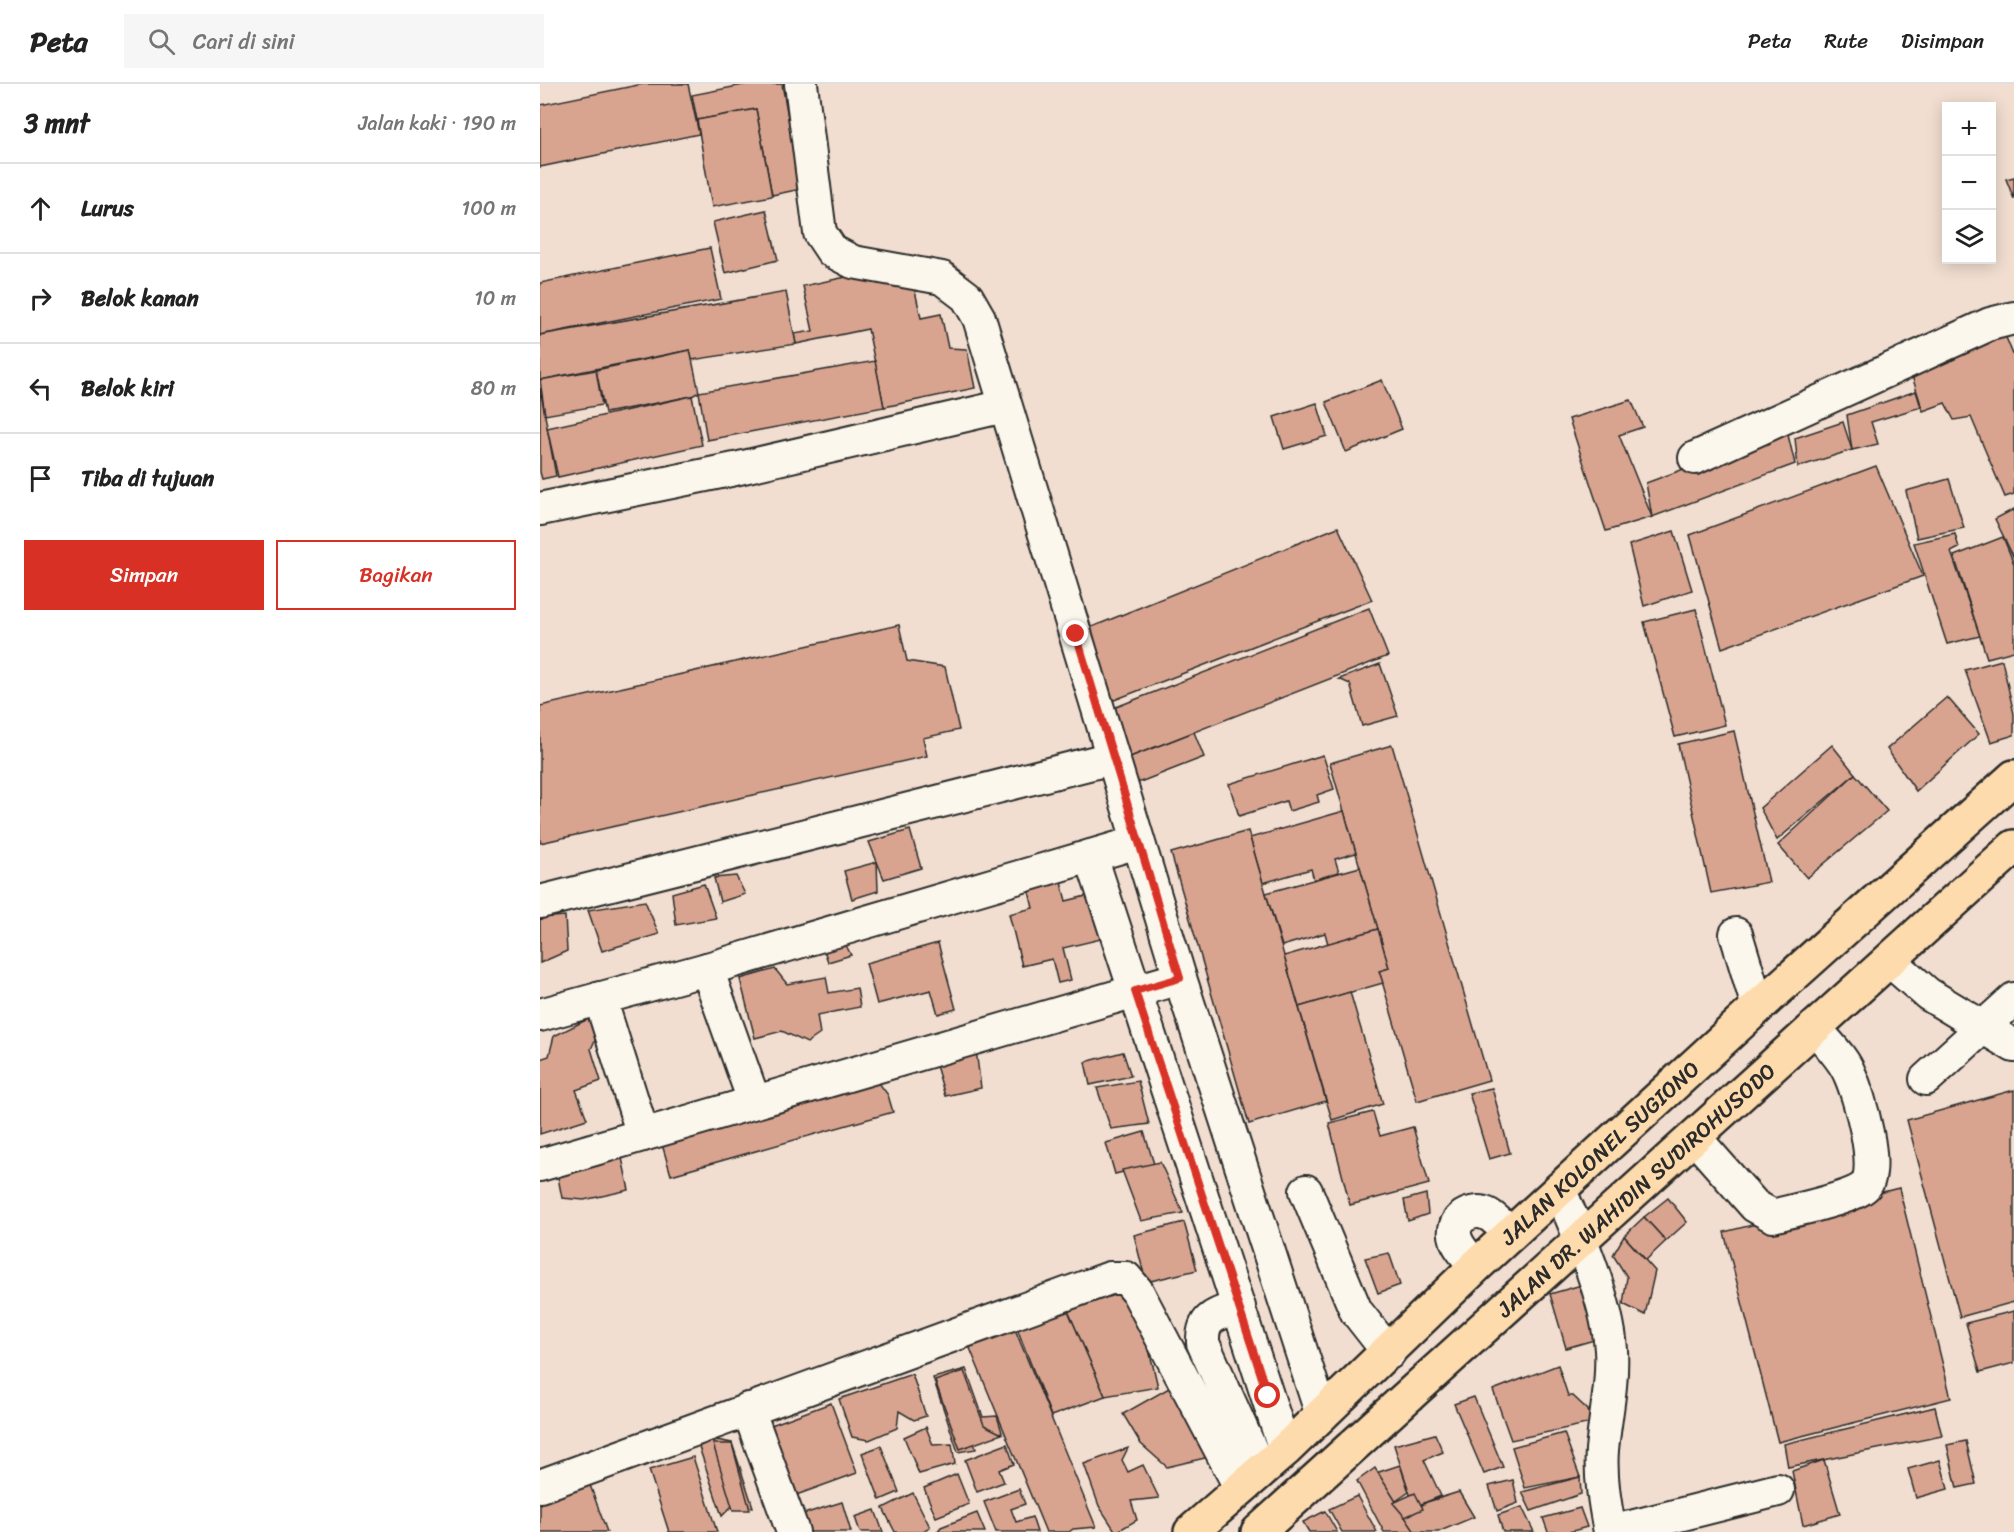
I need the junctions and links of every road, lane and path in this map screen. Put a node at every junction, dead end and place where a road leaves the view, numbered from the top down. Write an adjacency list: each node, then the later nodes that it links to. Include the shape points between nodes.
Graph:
1 (801, 84): 3 (street, via 820,233 832,251 852,262 942,278 967,297 979,318)
2 (2014, 318): 4 (street, via 1990,324)
3 (1005, 406): 5 (street, via 735,469); 6 (street)
4 (1695, 458)
5 (540, 508)
6 (1112, 758): 8 (street); 11 (street)
7 (2014, 777): 19 (highway, JALAN KOLONEL SUGIONO)
8 (1138, 842): 10 (street); 15 (street)
9 (2014, 847): 14 (highway, JALAN DR. WAHIDIN SUDIROHUSODO)
10 (1091, 856): 13 (street); 16 (street)
11 (540, 902)
12 (1736, 934): 19 (street)
13 (707, 969): 17 (street); 25 (street)
14 (1909, 977): 21 (street); 23 (highway, JALAN DR. WAHIDIN SUDIROHUSODO)
15 (1180, 978): 16 (street); 37 (street)
16 (1135, 991): 25 (street); 34 (street)
17 (600, 998): 20 (street); 26 (street)
18 (2014, 999): 21 (street)
19 (1758, 1006): 29 (highway, JALAN KOLONEL SUGIONO)
20 (540, 1014)
21 (1981, 1028): 22 (street); 24 (street)
22 (2014, 1046)
23 (1830, 1048): 27 (highway, JALAN DR. WAHIDIN SUDIROHUSODO); 27 (street, via 1862,1109 1872,1167 1870,1181 1864,1188 1773,1216 1755,1206)
24 (1926, 1079)
25 (754, 1101): 26 (street)
26 (643, 1135): 28 (street)
27 (1695, 1137): 32 (highway, JALAN DR. WAHIDIN SUDIROHUSODO)
28 (540, 1165)
29 (1559, 1189): 31 (highway, JALAN KOLONEL SUGIONO); 32 (street)
30 (1305, 1191): 35 (street, via 1356,1311)
31 (1511, 1234): 33 (highway, JALAN KOLONEL SUGIONO); 33 (street, via 1479,1212 1458,1220 1456,1240)
32 (1581, 1238): 42 (street, via 1611,1349 1602,1489); 45 (highway, JALAN DR. WAHIDIN SUDIROHUSODO)
33 (1476, 1266): 35 (highway, JALAN KOLONEL SUGIONO)
34 (1239, 1307): 38 (street); 39 (street, via 1209,1318 1202,1329 1203,1343)
35 (1389, 1353): 37 (highway, JALAN KOLONEL SUGIONO)
36 (748, 1409): 39 (street, via 1110,1278 1126,1278 1137,1290); 40 (street); 43 (street)
37 (1322, 1415): 38 (highway, JALAN KOLONEL SUGIONO)
38 (1285, 1450): 39 (highway, JALAN KOLONEL SUGIONO)
39 (1250, 1479): 44 (highway, JALAN KOLONEL SUGIONO)
40 (540, 1486)
41 (1778, 1490): 42 (street)
42 (1620, 1530)
43 (793, 1532)
44 (1191, 1532)
45 (1258, 1532)

